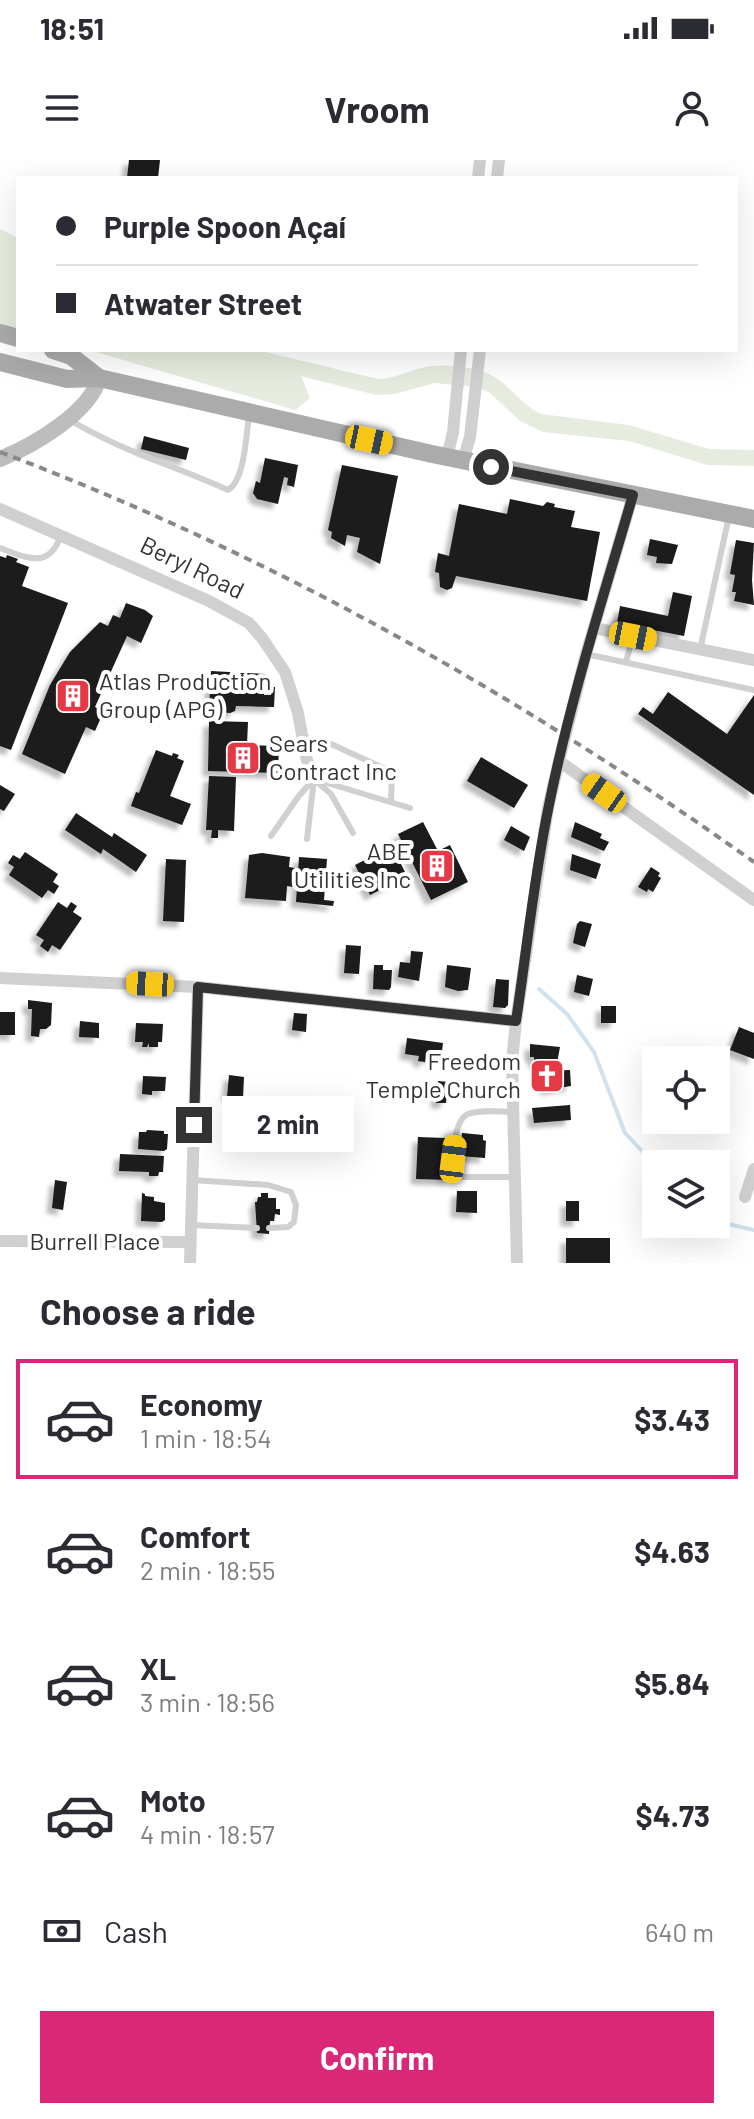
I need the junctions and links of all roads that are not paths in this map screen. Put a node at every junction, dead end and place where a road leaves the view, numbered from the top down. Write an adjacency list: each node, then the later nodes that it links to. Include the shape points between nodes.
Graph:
1 (487, 160): 2 (street)
2 (499, 160)
3 (59, 352): 7 (main road)
4 (461, 352): 11 (street)
5 (480, 352): 11 (street, via 470,437)
6 (0, 362): 7 (main road, via 67,379)
7 (99, 378): 8 (main road); 9 (street)
8 (249, 413): 9 (lane, via 239,475 228,490); 11 (main road)
9 (67, 418): 10 (street, via 34,443)
10 (0, 459)
11 (455, 459): 12 (main road)
12 (633, 495): 14 (main road); 18 (street)
13 (0, 509): 16 (street, Beryl Road)
14 (730, 514): 15 (main road); 20 (lane)
15 (754, 519)
16 (61, 535): 17 (lane, via 47,557 26,558); 25 (street, Beryl Road, via 249,623 285,672)
17 (0, 548)
18 (594, 628): 19 (street); 21 (street)
19 (633, 636): 20 (street); 23 (lane)
20 (700, 650): 22 (street)
21 (586, 654): 23 (lane); 26 (street)
22 (754, 660)
23 (626, 662): 24 (lane)
24 (754, 690)
25 (302, 737): 27 (street, Beryl Road); 28 (lane, via 392,772)
26 (559, 761): 33 (street); 36 (street)
27 (314, 779): 28 (lane); 30 (lane, via 331,794); 31 (lane); 32 (lane)
28 (391, 802): 29 (lane)
29 (410, 808)
30 (353, 833)
31 (271, 836)
32 (307, 839)
33 (754, 900)
34 (0, 978): 35 (street)
35 (198, 987): 36 (street); 40 (street)
36 (516, 1021): 37 (street)
37 (513, 1112): 39 (street); 39 (lane, via 462,1117 453,1174)
38 (754, 1169): 41 (street)
39 (515, 1177): 48 (street)
40 (192, 1180): 42 (street); 44 (lane, via 268,1185 291,1192 294,1222)
41 (745, 1197)
42 (191, 1225): 43 (lane); 46 (street)
43 (257, 1228)
44 (269, 1228)
45 (0, 1241): 46 (street, Burrell Place)
46 (190, 1242): 47 (street)
47 (190, 1263)
48 (517, 1263)

